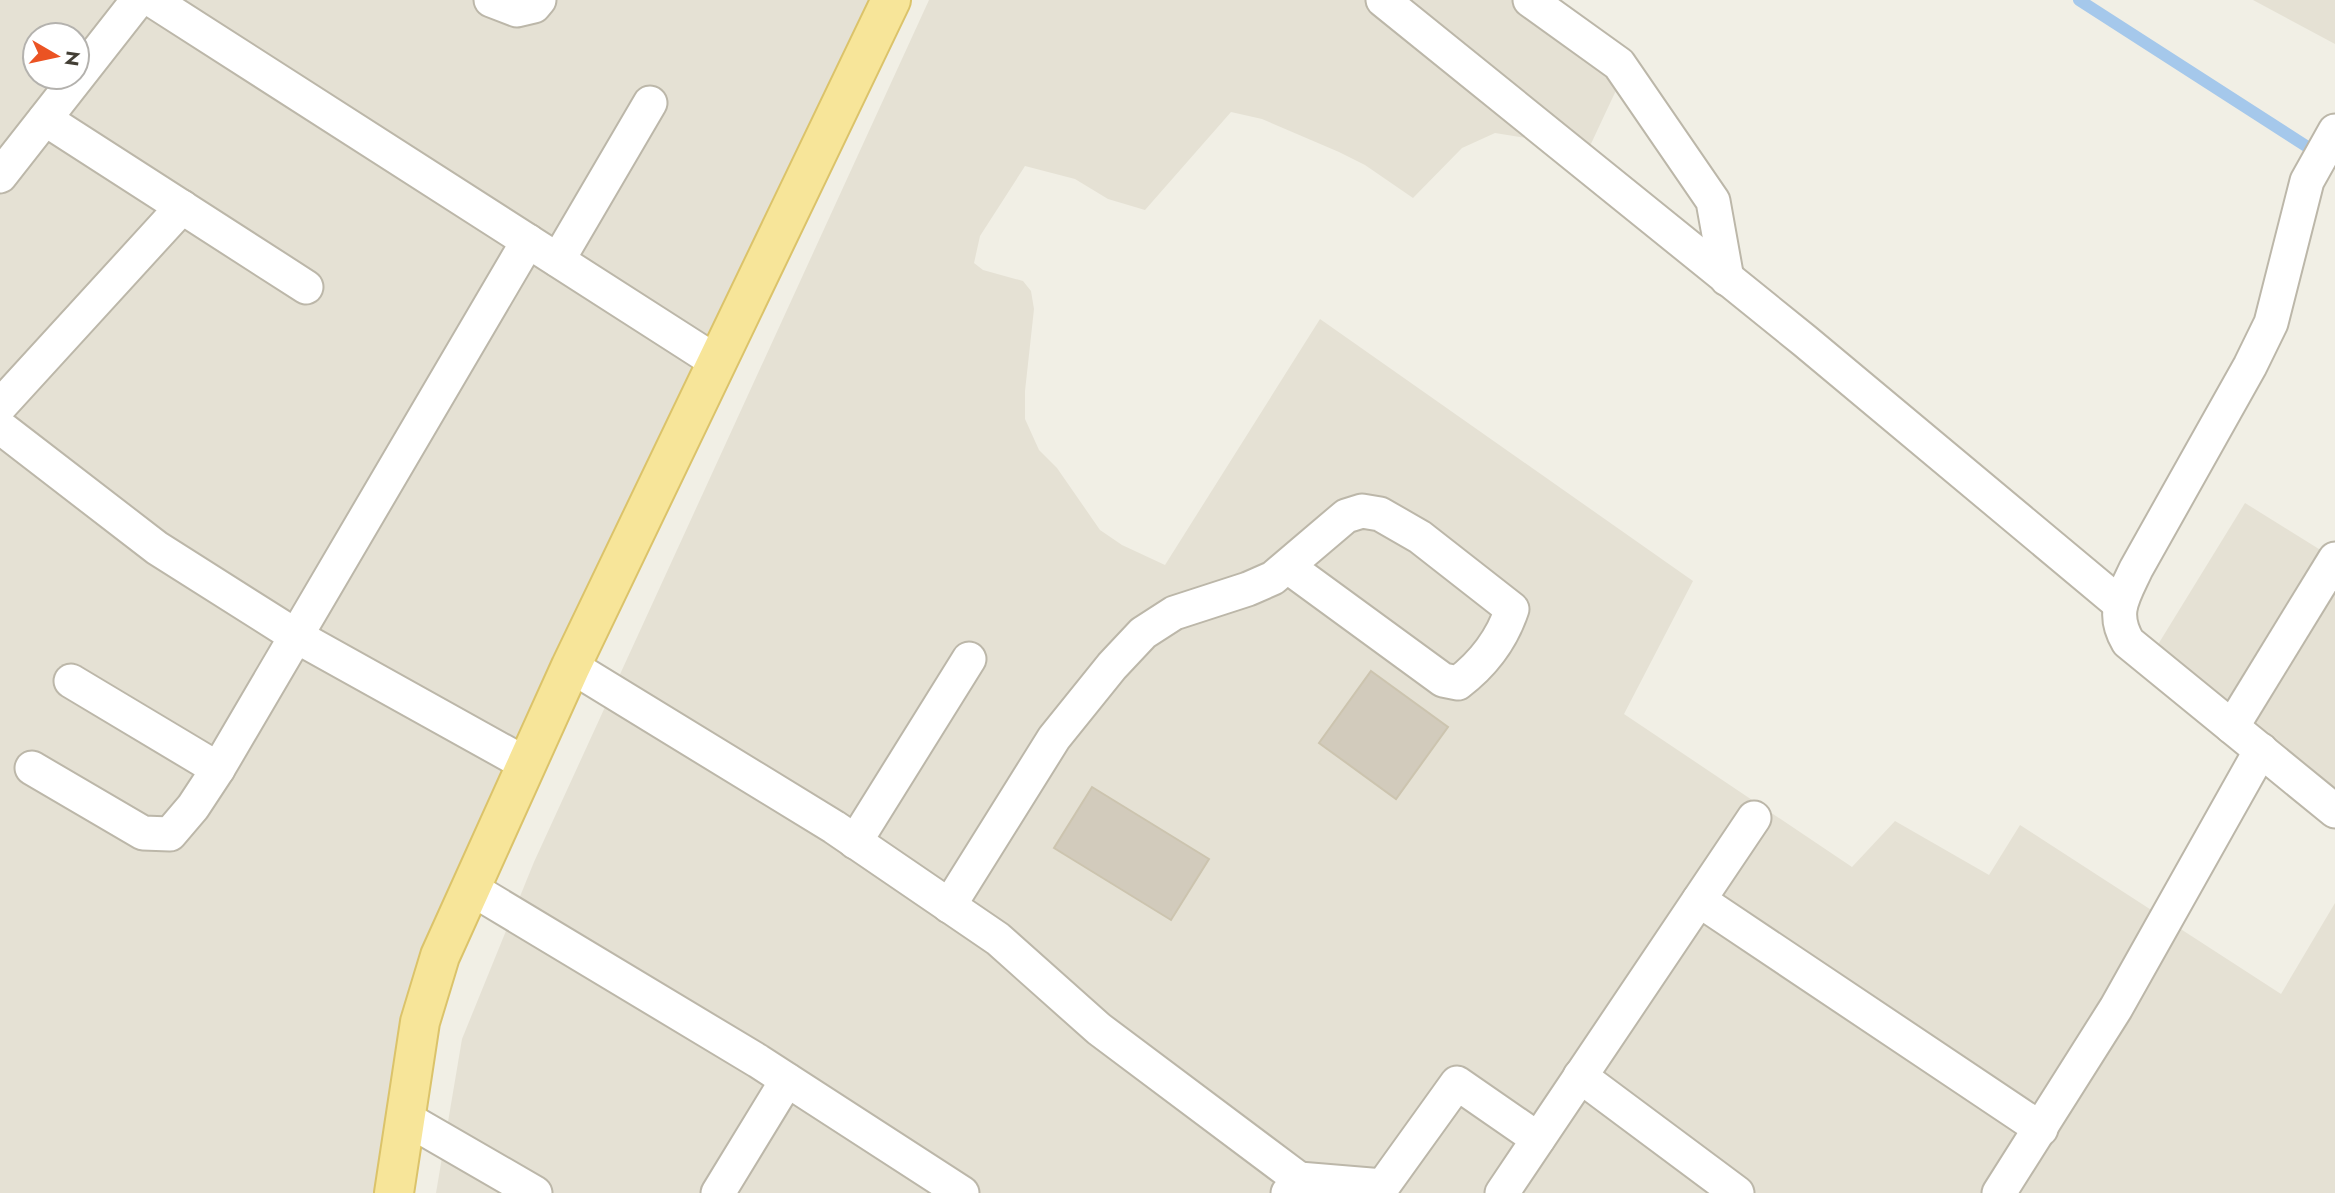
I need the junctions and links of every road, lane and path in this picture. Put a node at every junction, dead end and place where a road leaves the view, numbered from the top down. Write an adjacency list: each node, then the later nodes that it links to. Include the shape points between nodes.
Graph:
1 (138, 0): 9 (street)
2 (152, 0): 13 (street)
3 (491, 0): 4 (street, via 517,10 534,6)
4 (538, 0)
5 (1383, 0): 15 (street)
6 (1530, 0): 15 (street, via 1619,64 1713,201)
7 (887, 1): 17 (main road)
8 (650, 103): 14 (street)
9 (45, 119): 11 (street); 12 (street)
10 (2335, 131): 22 (street, via 2307,181 2271,323)
11 (0, 176)
12 (182, 207): 16 (street); 18 (street)
13 (528, 241): 14 (street); 23 (street)
14 (558, 260): 17 (street)
15 (1727, 279): 22 (street)
16 (306, 287)
17 (715, 361): 25 (main road)
18 (0, 406)
19 (0, 427): 23 (street, via 157,548)
20 (2335, 559): 27 (street)
21 (1287, 566): 21 (street, via 1443,680 1458,683 1472,673 1504,632 1512,609 1420,537 1380,514 1346,516); 37 (street, via 1248,589 1174,613 1143,633 1054,738)
22 (2120, 604): 27 (street, via 2118,625 2128,642)
23 (296, 636): 29 (street); 31 (street)
24 (969, 660): 34 (street)
25 (570, 666): 29 (main road); 34 (street)
26 (71, 681): 31 (street)
27 (2232, 727): 28 (street)
28 (2261, 750): 32 (street); 41 (street, via 2116,1008)
29 (526, 764): 35 (main road)
30 (32, 768): 31 (street, via 143,833 170,834)
31 (218, 769)
32 (2335, 811)
33 (1754, 818): 36 (street)
34 (855, 842): 37 (street)
35 (472, 889): 39 (street); 40 (main road, via 440,956 420,1022)
36 (1699, 900): 38 (street); 41 (street)
37 (949, 906): 43 (street, via 998,940 1099,1029)
38 (1580, 1076): 42 (street); 49 (street)
39 (787, 1080): 46 (street); 47 (street)
40 (407, 1119): 44 (main road); 45 (street)
41 (2041, 1129): 50 (street)
42 (1538, 1139): 43 (street, via 1457,1083 1383,1186); 48 (street)
43 (1294, 1186)
44 (394, 1193)
45 (536, 1193)
46 (718, 1193)
47 (962, 1193)
48 (1502, 1193)
49 (1737, 1193)
50 (1999, 1193)

